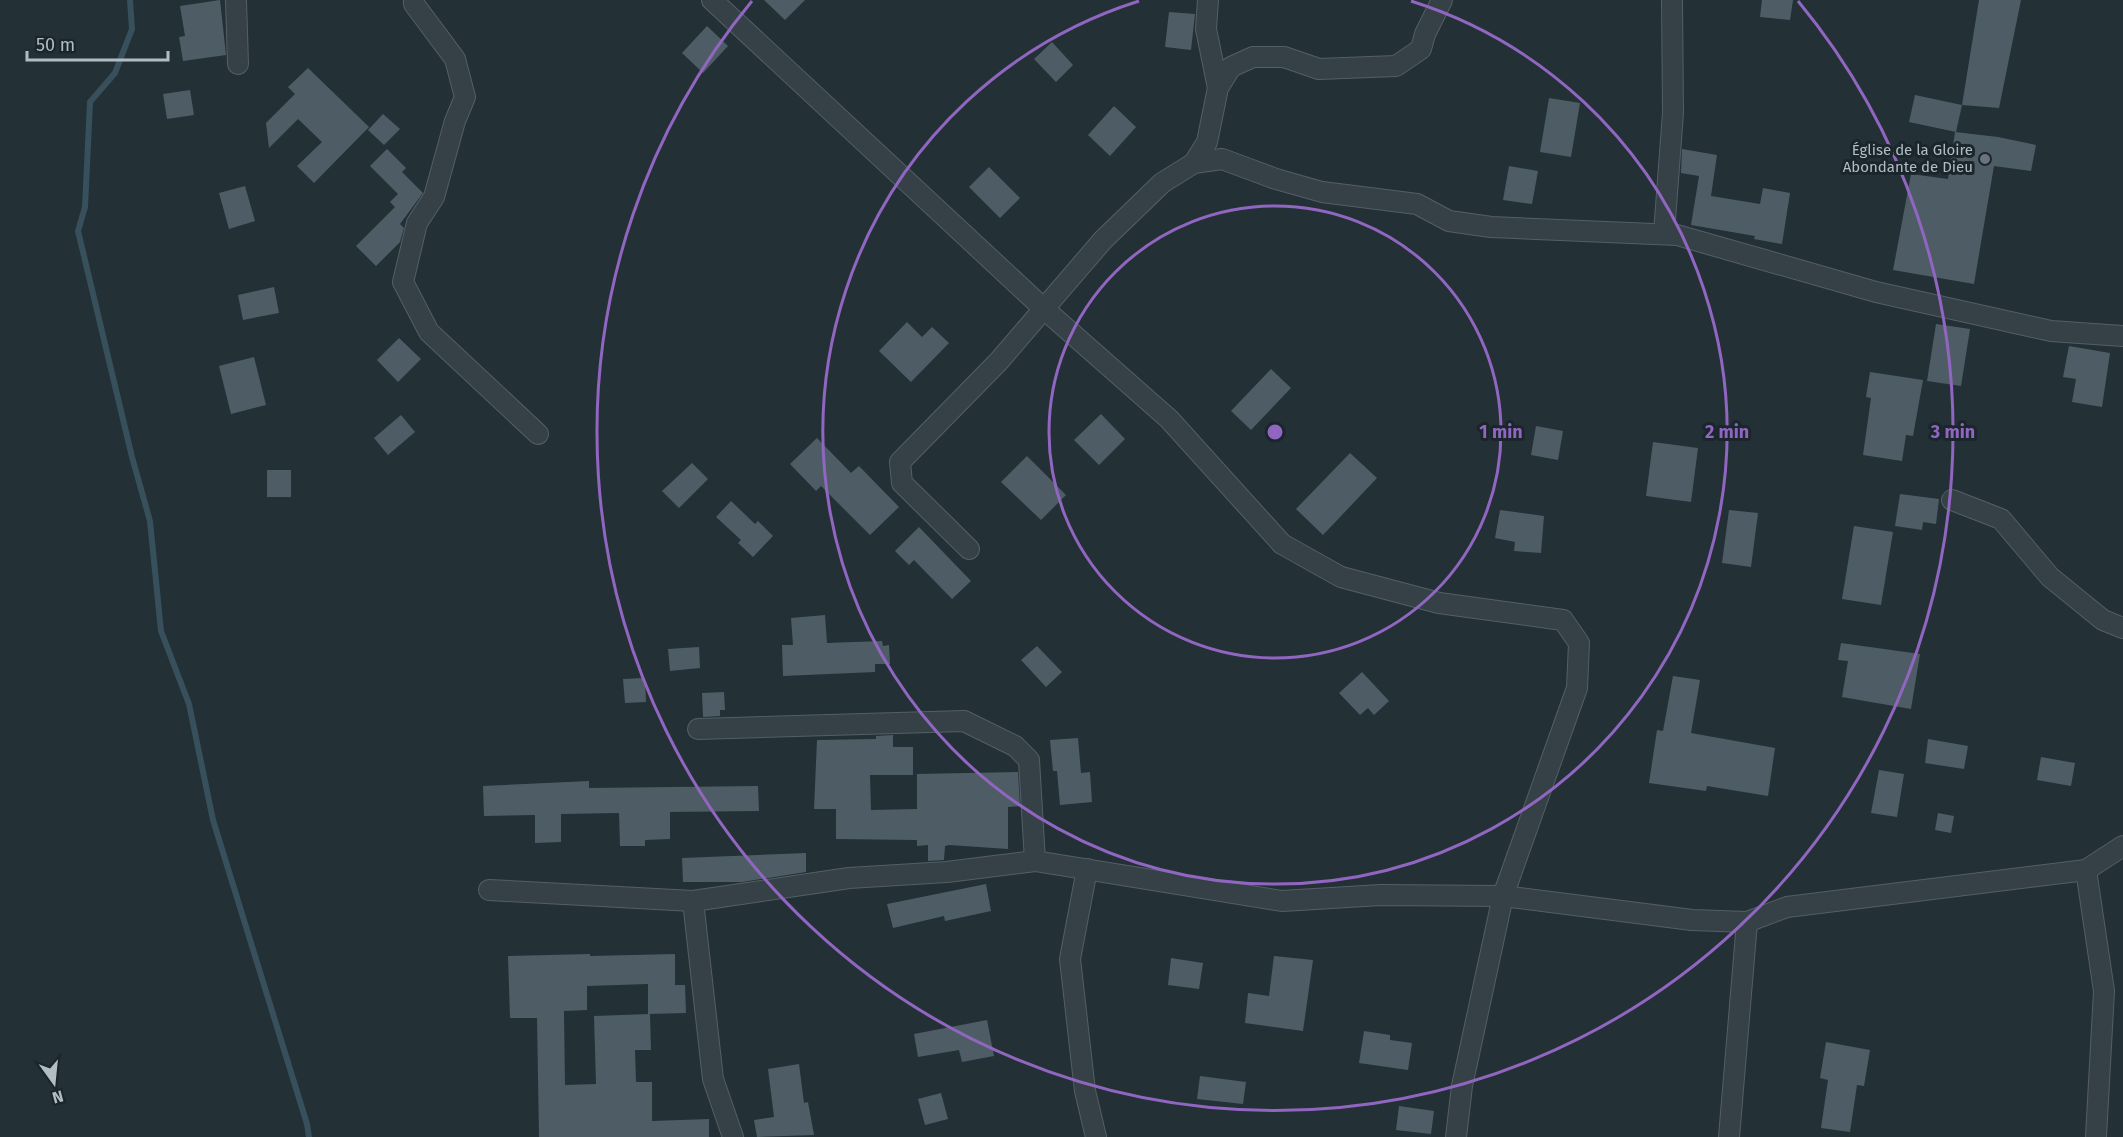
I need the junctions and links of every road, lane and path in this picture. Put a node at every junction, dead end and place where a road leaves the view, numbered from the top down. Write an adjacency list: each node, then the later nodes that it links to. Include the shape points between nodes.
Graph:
1 (236, 0): 7 (street)
2 (414, 0): 13 (street, via 455,59 465,97 434,197 417,223 403,282 429,332)
3 (712, 0): 11 (street)
4 (1208, 0): 8 (street, via 1206,29)
5 (1442, 0): 8 (street, via 1421,49 1395,66 1319,69 1284,57 1253,57 1231,67)
6 (1672, 0): 10 (street, via 1673,113)
7 (238, 64)
8 (1218, 88): 9 (street, via 1207,142)
9 (1194, 163): 10 (street, via 1222,159 1322,192 1417,204 1449,221 1491,227); 11 (street, via 1162,183)
10 (1664, 233): 12 (street, via 1876,292 2039,329)
11 (1043, 308): 15 (street, via 999,361 900,462 902,483); 23 (street, via 1169,419 1282,544 1341,577 1439,603 1563,620 1579,643 1577,688)
12 (2123, 336)
13 (538, 434)
14 (1952, 500): 16 (street, via 2001,519 2050,577 2103,620)
15 (969, 549)
16 (2123, 628)
17 (698, 729): 19 (street, via 964,720 1015,746 1029,760)
18 (2123, 846): 21 (street)
19 (1035, 861): 20 (street); 24 (street, via 849,878)
20 (1088, 869): 23 (street, via 1282,901 1381,895); 27 (street, via 1070,959 1085,1091)
21 (2086, 870): 25 (street, via 1787,907); 30 (street, via 2104,991)
22 (489, 890): 24 (street)
23 (1503, 896): 25 (street, via 1692,920); 28 (street, via 1462,1086)
24 (693, 901): 26 (street, via 713,1079)
25 (1747, 922): 29 (street)
26 (733, 1137)
27 (1096, 1137)
28 (1456, 1137)
29 (1729, 1137)
30 (2096, 1137)

